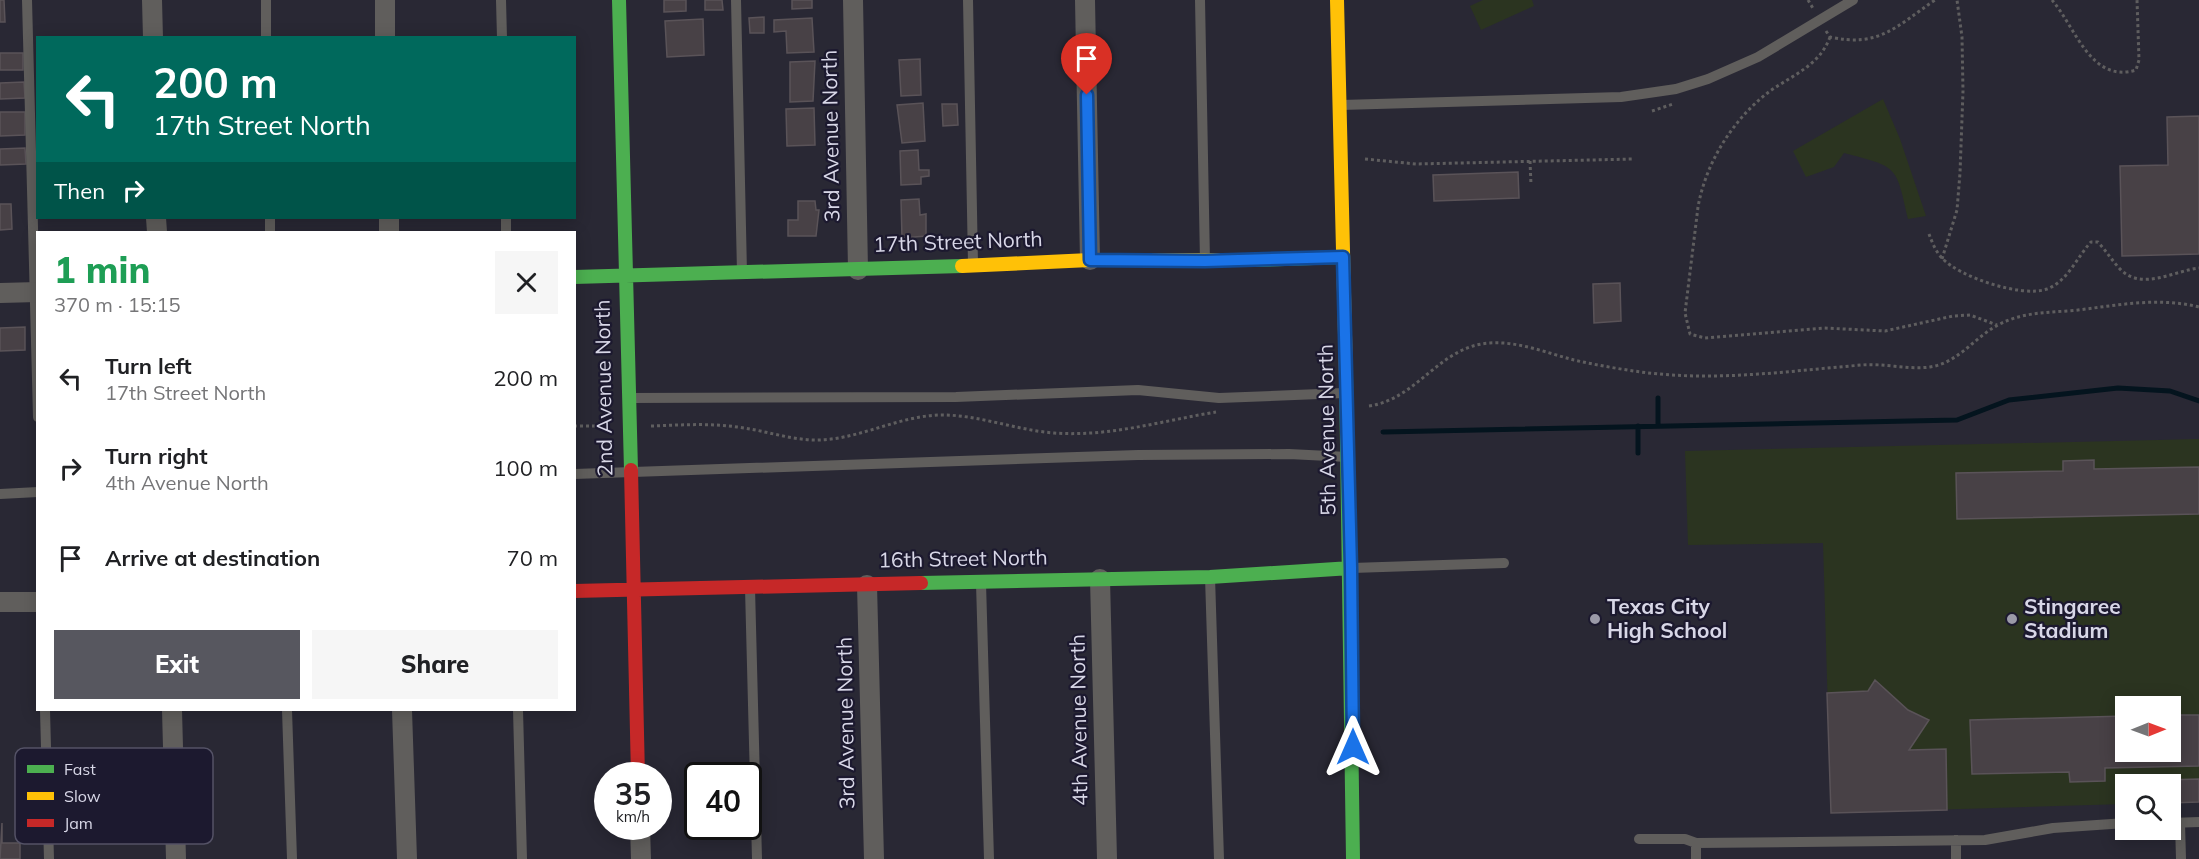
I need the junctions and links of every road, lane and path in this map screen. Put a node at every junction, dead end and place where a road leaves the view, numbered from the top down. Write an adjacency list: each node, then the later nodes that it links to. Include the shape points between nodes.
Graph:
1 (27, 0): 38 (lane)
2 (152, 0): 18 (street)
3 (266, 0): 19 (lane)
4 (385, 0): 20 (street)
5 (501, 0): 21 (lane)
6 (619, 0): 36 (street, 2nd Avenue North)
7 (736, 0): 35 (lane)
8 (853, 0): 34 (street, 3rd Avenue North)
9 (968, 0): 32 (lane)
10 (1085, 0): 30 (street)
11 (1200, 0): 31 (lane)
12 (1337, 0): 22 (street, 5th Avenue North)
13 (1853, 0): 22 (lane, via 1758,57 1708,79 1658,93 1621,98)
14 (1935, 0): 41 (path, via 1871,40 1830,37 1824,52 1767,93 1737,124 1714,158 1701,191 1686,325 1690,334 1705,338 1824,328 1885,331 1970,315)
15 (1957, 0): 29 (path, via 1963,69 1960,173 1957,210)
16 (2052, 0): 17 (path, via 2092,58 2115,74 2136,70)
17 (2138, 0)
18 (153, 36)
19 (266, 36)
20 (385, 36)
21 (502, 36)
22 (1341, 105): 28 (street, 5th Avenue North)
23 (1365, 159): 25 (path, via 1416,164)
24 (1634, 159): 25 (path)
25 (1530, 161): 26 (path)
26 (1531, 185)
27 (1929, 234): 29 (path)
28 (1343, 257): 31 (street, 17th Street North); 42 (street, 5th Avenue North)
29 (1942, 259): 33 (path, via 1970,276 2025,291 2046,290 2057,283 2091,242 2098,242 2113,262 2135,279 2148,280)
30 (1090, 260): 31 (street, 17th Street North); 32 (street, 17th Street North)
31 (1205, 261)
32 (973, 266): 34 (street, 17th Street North)
33 (2199, 268)
34 (858, 270): 35 (street, 17th Street North)
35 (742, 273): 36 (street, 17th Street North)
36 (625, 276): 37 (street, 17th Street North); 43 (street, 2nd Avenue North)
37 (576, 277)
38 (36, 292): 39 (street)
39 (0, 293)
40 (2199, 307): 41 (path, via 2142,301 2019,315)
41 (1997, 325): 44 (path, via 1948,362 1929,367 1863,365 1749,376 1665,375 1576,360 1510,343 1473,345 1448,357 1413,388 1390,401)
42 (1347, 393): 43 (lane, via 1219,398 1138,390 956,397); 44 (street, 5th Avenue North)
43 (628, 398): 47 (street, 2nd Avenue North)
44 (1348, 409): 48 (street, 5th Avenue North)
45 (1223, 411): 47 (path, via 1092,434 1036,431 941,415 918,416 850,436 815,440 703,424)
46 (576, 426): 47 (path)
47 (629, 427): 49 (street, 2nd Avenue North)
48 (1348, 457): 49 (lane, via 1150,454); 54 (street, 5th Avenue North)
49 (630, 473): 50 (lane); 60 (street, 2nd Avenue North)
50 (576, 474)
51 (36, 492): 52 (lane)
52 (0, 494)
53 (1504, 563): 54 (lane)
54 (1351, 568): 55 (street, 16th Street North); 93 (street, 5th Avenue North)
55 (1210, 577): 56 (street, 16th Street North); 92 (lane)
56 (1100, 579): 57 (street, 16th Street North); 91 (street, 4th Avenue North)
57 (981, 582): 58 (street, 16th Street North); 90 (lane)
58 (867, 585): 59 (street, 16th Street North); 89 (street, 3rd Avenue North)
59 (750, 588): 60 (street, 16th Street North); 88 (lane)
60 (633, 590): 61 (street, 16th Street North); 71 (street, 2nd Avenue North)
61 (576, 591)
62 (0, 602): 63 (street)
63 (36, 602)
64 (45, 711): 69 (lane)
65 (172, 711): 70 (street)
66 (287, 711): 84 (lane)
67 (402, 711): 85 (street)
68 (519, 711): 86 (lane)
69 (46, 748)
70 (173, 748)
71 (638, 762)
72 (2199, 822): 74 (lane)
73 (2115, 823): 77 (lane, via 1985,840)
74 (2181, 823)
75 (1639, 839): 79 (lane, via 1685,839)
76 (640, 840): 87 (street)
77 (1956, 840): 79 (lane); 95 (lane)
78 (2178, 840): 96 (lane)
79 (1696, 843): 94 (lane)
80 (49, 844): 82 (lane)
81 (176, 844): 83 (street)
82 (49, 859)
83 (176, 859)
84 (292, 859)
85 (407, 859)
86 (522, 859)
87 (641, 859)
88 (757, 859)
89 (874, 859)
90 (989, 859)
91 (1107, 859)
92 (1219, 859)
93 (1353, 859)
94 (1696, 859)
95 (1956, 859)
96 (2181, 859)

